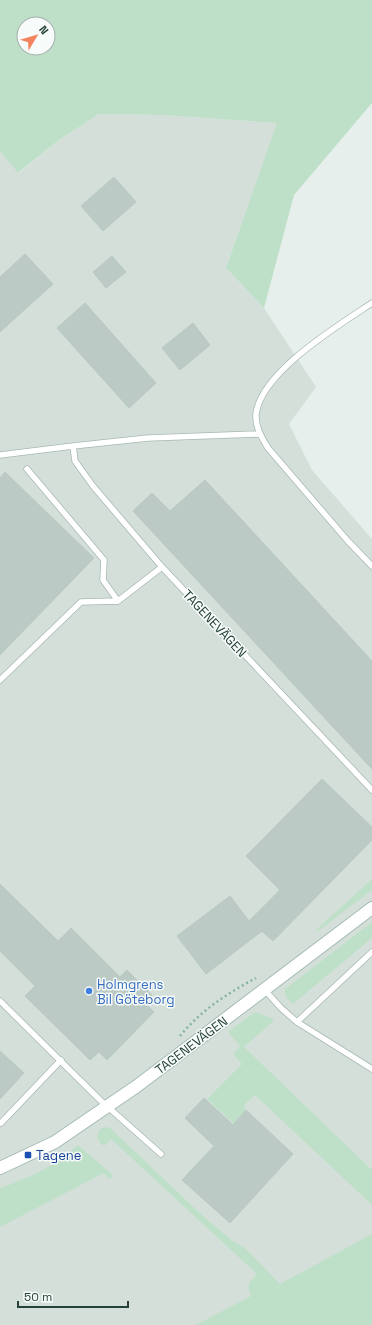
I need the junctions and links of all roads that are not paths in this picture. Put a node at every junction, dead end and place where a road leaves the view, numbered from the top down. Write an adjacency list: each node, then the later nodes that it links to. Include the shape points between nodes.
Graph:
1 (372, 303): 2 (lane, via 309,345 276,377 261,398 256,415)
2 (259, 434): 3 (lane, via 148,438); 6 (lane, via 268,448)
3 (73, 446): 4 (lane); 7 (lane, TAGENEVÄGEN, via 75,461 93,486)
4 (0, 455)
5 (27, 469): 8 (lane, via 104,560 103,580)
6 (372, 566)
7 (162, 567): 8 (lane); 10 (lane, TAGENEVÄGEN)
8 (118, 601): 9 (lane, via 81,602)
9 (0, 680)
10 (372, 790)
11 (372, 908): 13 (street, TAGENEVÄGEN)
12 (372, 952): 15 (lane)
13 (264, 989): 15 (lane); 18 (street, TAGENEVÄGEN)
14 (0, 1001): 16 (lane)
15 (297, 1022): 17 (lane)
16 (61, 1060): 18 (lane); 19 (lane)
17 (372, 1069)
18 (107, 1106): 20 (lane); 21 (street, TAGENEVÄGEN, via 55,1142)
19 (1, 1123)
20 (161, 1154)
21 (0, 1168)

